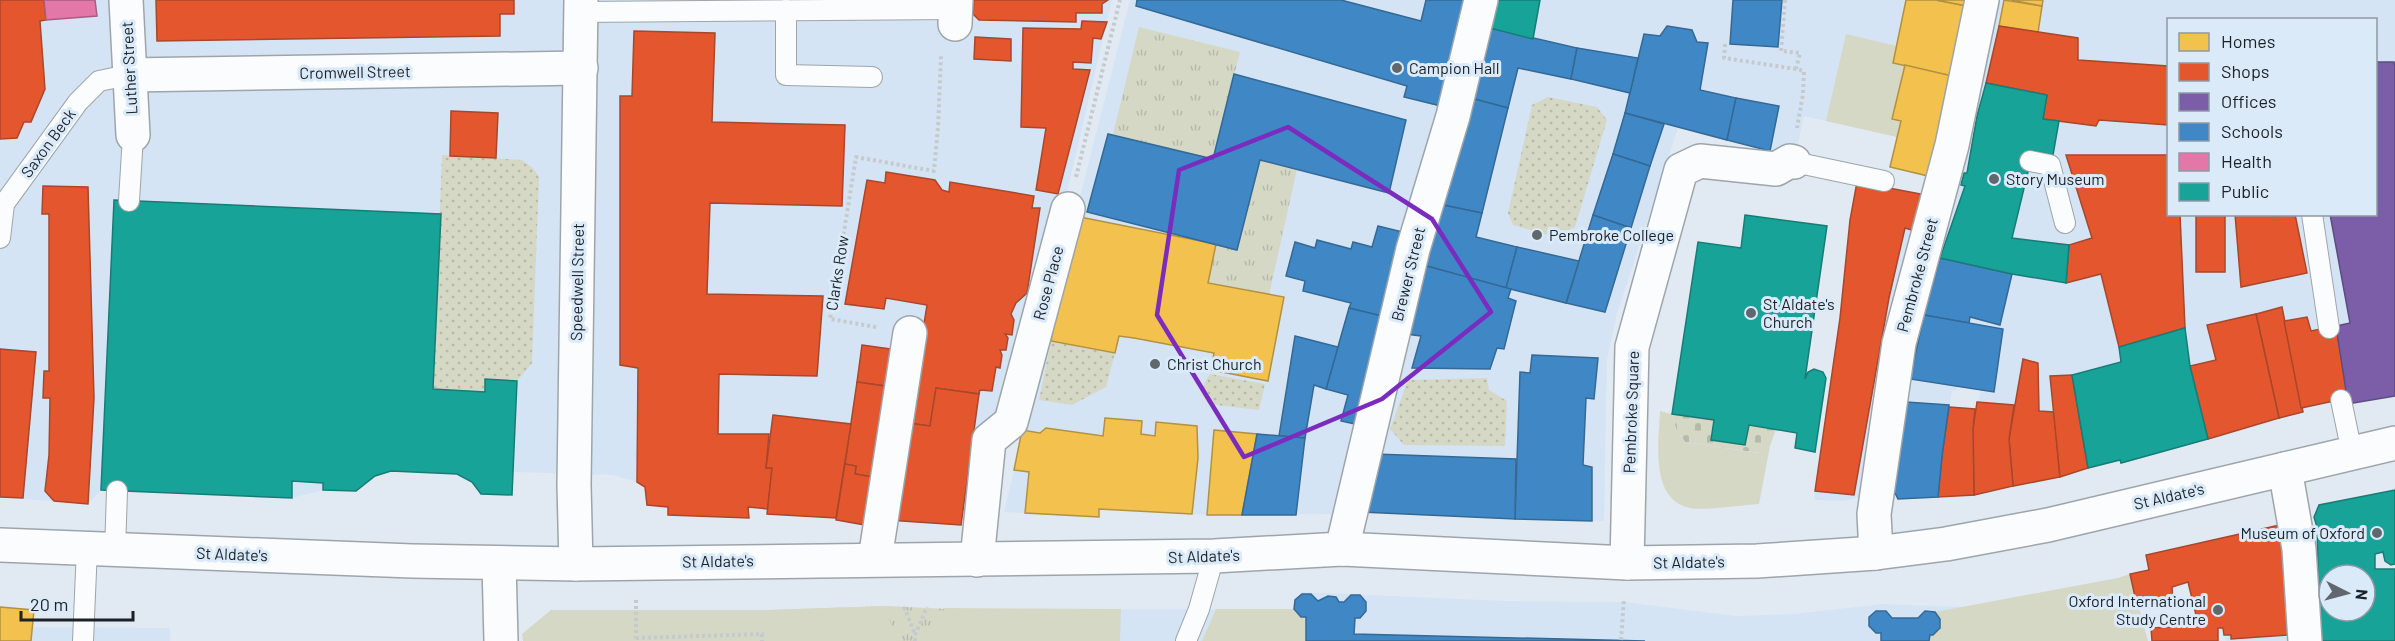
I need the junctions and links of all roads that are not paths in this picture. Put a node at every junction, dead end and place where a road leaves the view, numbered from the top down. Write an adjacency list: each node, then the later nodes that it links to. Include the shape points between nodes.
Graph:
1 (126, 0): 8 (street, Luther Street)
2 (1481, 0): 28 (street, Brewer Street, via 1453,116 1413,249)
3 (1982, 0): 30 (street, Pembroke Street, via 1962,147 1899,343 1874,514)
4 (581, 6): 5 (lane); 7 (street, Speedwell Street)
5 (786, 10): 6 (lane); 9 (lane, via 786,75)
6 (956, 11)
7 (581, 68): 8 (street, Cromwell Street); 35 (street, Speedwell Street)
8 (128, 75): 10 (street, Luther Street); 15 (lane, Saxon Beck, via 99,81 78,102)
9 (872, 77)
10 (133, 135): 14 (lane)
11 (1792, 161): 13 (lane); 36 (street, Pembroke Square, via 1776,169 1700,161 1681,170 1632,346)
12 (2030, 161): 18 (lane, via 2050,165)
13 (1884, 181)
14 (129, 201)
15 (2, 204): 19 (lane, Saxon Beck)
16 (1068, 209): 33 (street, Rose Place, via 1011,422 989,440)
17 (2312, 216): 20 (lane)
18 (2065, 223)
19 (0, 238)
20 (2329, 328)
21 (910, 333): 32 (street)
22 (2341, 400): 24 (lane)
23 (2395, 443): 24 (street, St Aldate's)
24 (2352, 453): 25 (street, St Aldate's)
25 (2285, 470): 30 (street, St Aldate's, via 2048,525); 40 (street, via 2299,549)
26 (117, 491): 29 (lane)
27 (0, 545): 29 (street, St Aldate's)
28 (1342, 549): 31 (street, St Aldate's); 36 (street, St Aldate's)
29 (101, 550): 34 (street, St Aldate's); 37 (lane)
30 (1876, 553): 36 (street, St Aldate's, via 1757,561)
31 (1214, 556): 33 (street, St Aldate's); 39 (lane)
32 (875, 559): 33 (street, St Aldate's); 35 (street, St Aldate's)
33 (977, 560)
34 (499, 563): 35 (street, St Aldate's); 38 (street)
35 (576, 564)
36 (1626, 577)
37 (84, 641)
38 (501, 641)
39 (1186, 641)
40 (2305, 641)

